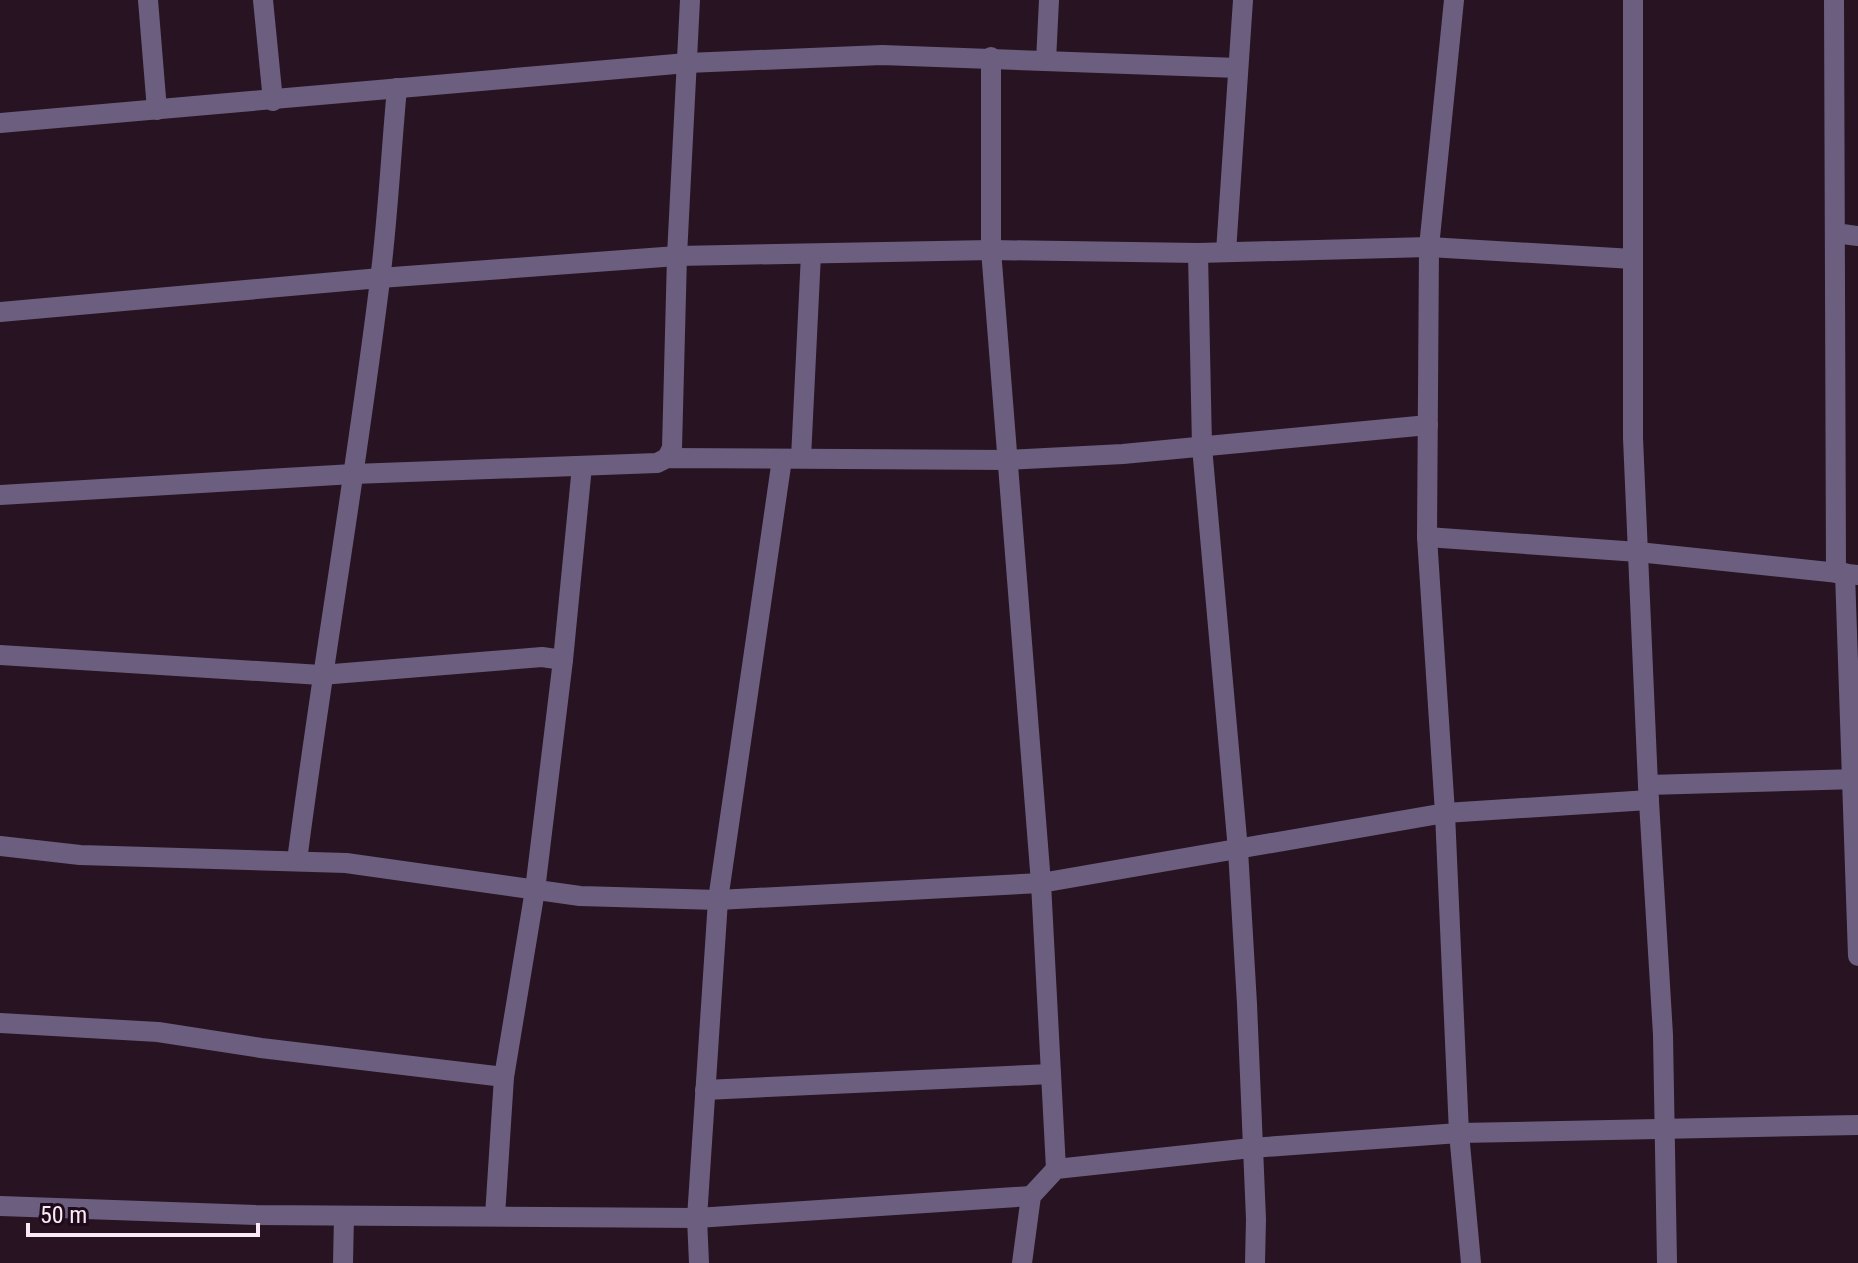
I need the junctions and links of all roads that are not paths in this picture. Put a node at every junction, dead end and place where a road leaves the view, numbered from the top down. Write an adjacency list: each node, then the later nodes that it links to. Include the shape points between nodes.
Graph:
1 (148, 0): 15 (street)
2 (263, 0): 14 (street)
3 (690, 0): 11 (street)
4 (1049, 0): 10 (street)
5 (1243, 0): 12 (street)
6 (1454, 0): 19 (street)
7 (1633, 0): 25 (street)
8 (1834, 0): 17 (street)
9 (991, 57): 10 (street); 11 (street, via 882,55); 20 (street)
10 (1046, 61): 12 (street)
11 (687, 63): 13 (street); 24 (street)
12 (1238, 68): 21 (street)
13 (397, 88): 14 (street); 26 (street)
14 (273, 101): 15 (street)
15 (157, 110): 16 (street)
16 (0, 123)
17 (1835, 233): 18 (street); 38 (street)
18 (1858, 236)
19 (1429, 247): 21 (street); 25 (street); 28 (street)
20 (991, 250): 22 (street); 23 (street); 32 (street)
21 (1226, 252): 22 (street)
22 (1198, 253): 29 (street)
23 (811, 254): 24 (street); 31 (street)
24 (677, 256): 26 (street); 30 (street, via 672,448)
25 (1633, 259): 37 (street)
26 (380, 278): 27 (street); 34 (street)
27 (0, 312)
28 (1428, 425): 29 (street); 36 (street)
29 (1202, 447): 32 (street); 46 (street)
30 (667, 458): 31 (street); 33 (street, via 657,463)
31 (792, 459): 32 (street); 50 (street)
32 (1008, 460): 48 (street)
33 (582, 466): 34 (street); 40 (street)
34 (353, 474): 35 (street); 41 (street)
35 (0, 495)
36 (1427, 537): 37 (street); 44 (street)
37 (1638, 552): 38 (street); 43 (street)
38 (1847, 574): 42 (street)
39 (0, 655): 41 (street)
40 (563, 660): 41 (street, via 542,657); 49 (street)
41 (321, 675): 47 (street)
42 (1855, 779): 43 (street); 51 (street)
43 (1649, 792): 44 (street); 57 (street)
44 (1445, 813): 46 (street); 58 (street)
45 (0, 846): 47 (street, via 80,855)
46 (1238, 850): 48 (street); 59 (street)
47 (297, 861): 49 (street)
48 (1041, 883): 50 (street); 53 (street)
49 (535, 890): 50 (street); 54 (street)
50 (718, 900): 55 (street)
51 (1858, 956)
52 (0, 1023): 54 (street, via 158,1032)
53 (1051, 1074): 55 (street); 60 (street)
54 (504, 1077): 64 (street)
55 (705, 1090): 65 (street)
56 (1858, 1125): 57 (street)
57 (1664, 1127): 58 (street); 71 (street)
58 (1459, 1133): 59 (street); 70 (street)
59 (1251, 1148): 60 (street); 69 (street)
60 (1056, 1169): 61 (street)
61 (1031, 1196): 65 (street); 68 (street)
62 (0, 1206): 63 (street)
63 (344, 1216): 64 (street); 66 (street)
64 (495, 1216): 65 (street)
65 (697, 1218): 67 (street)
66 (343, 1263)
67 (699, 1263)
68 (1022, 1263)
69 (1255, 1263)
70 (1471, 1263)
71 (1667, 1263)

